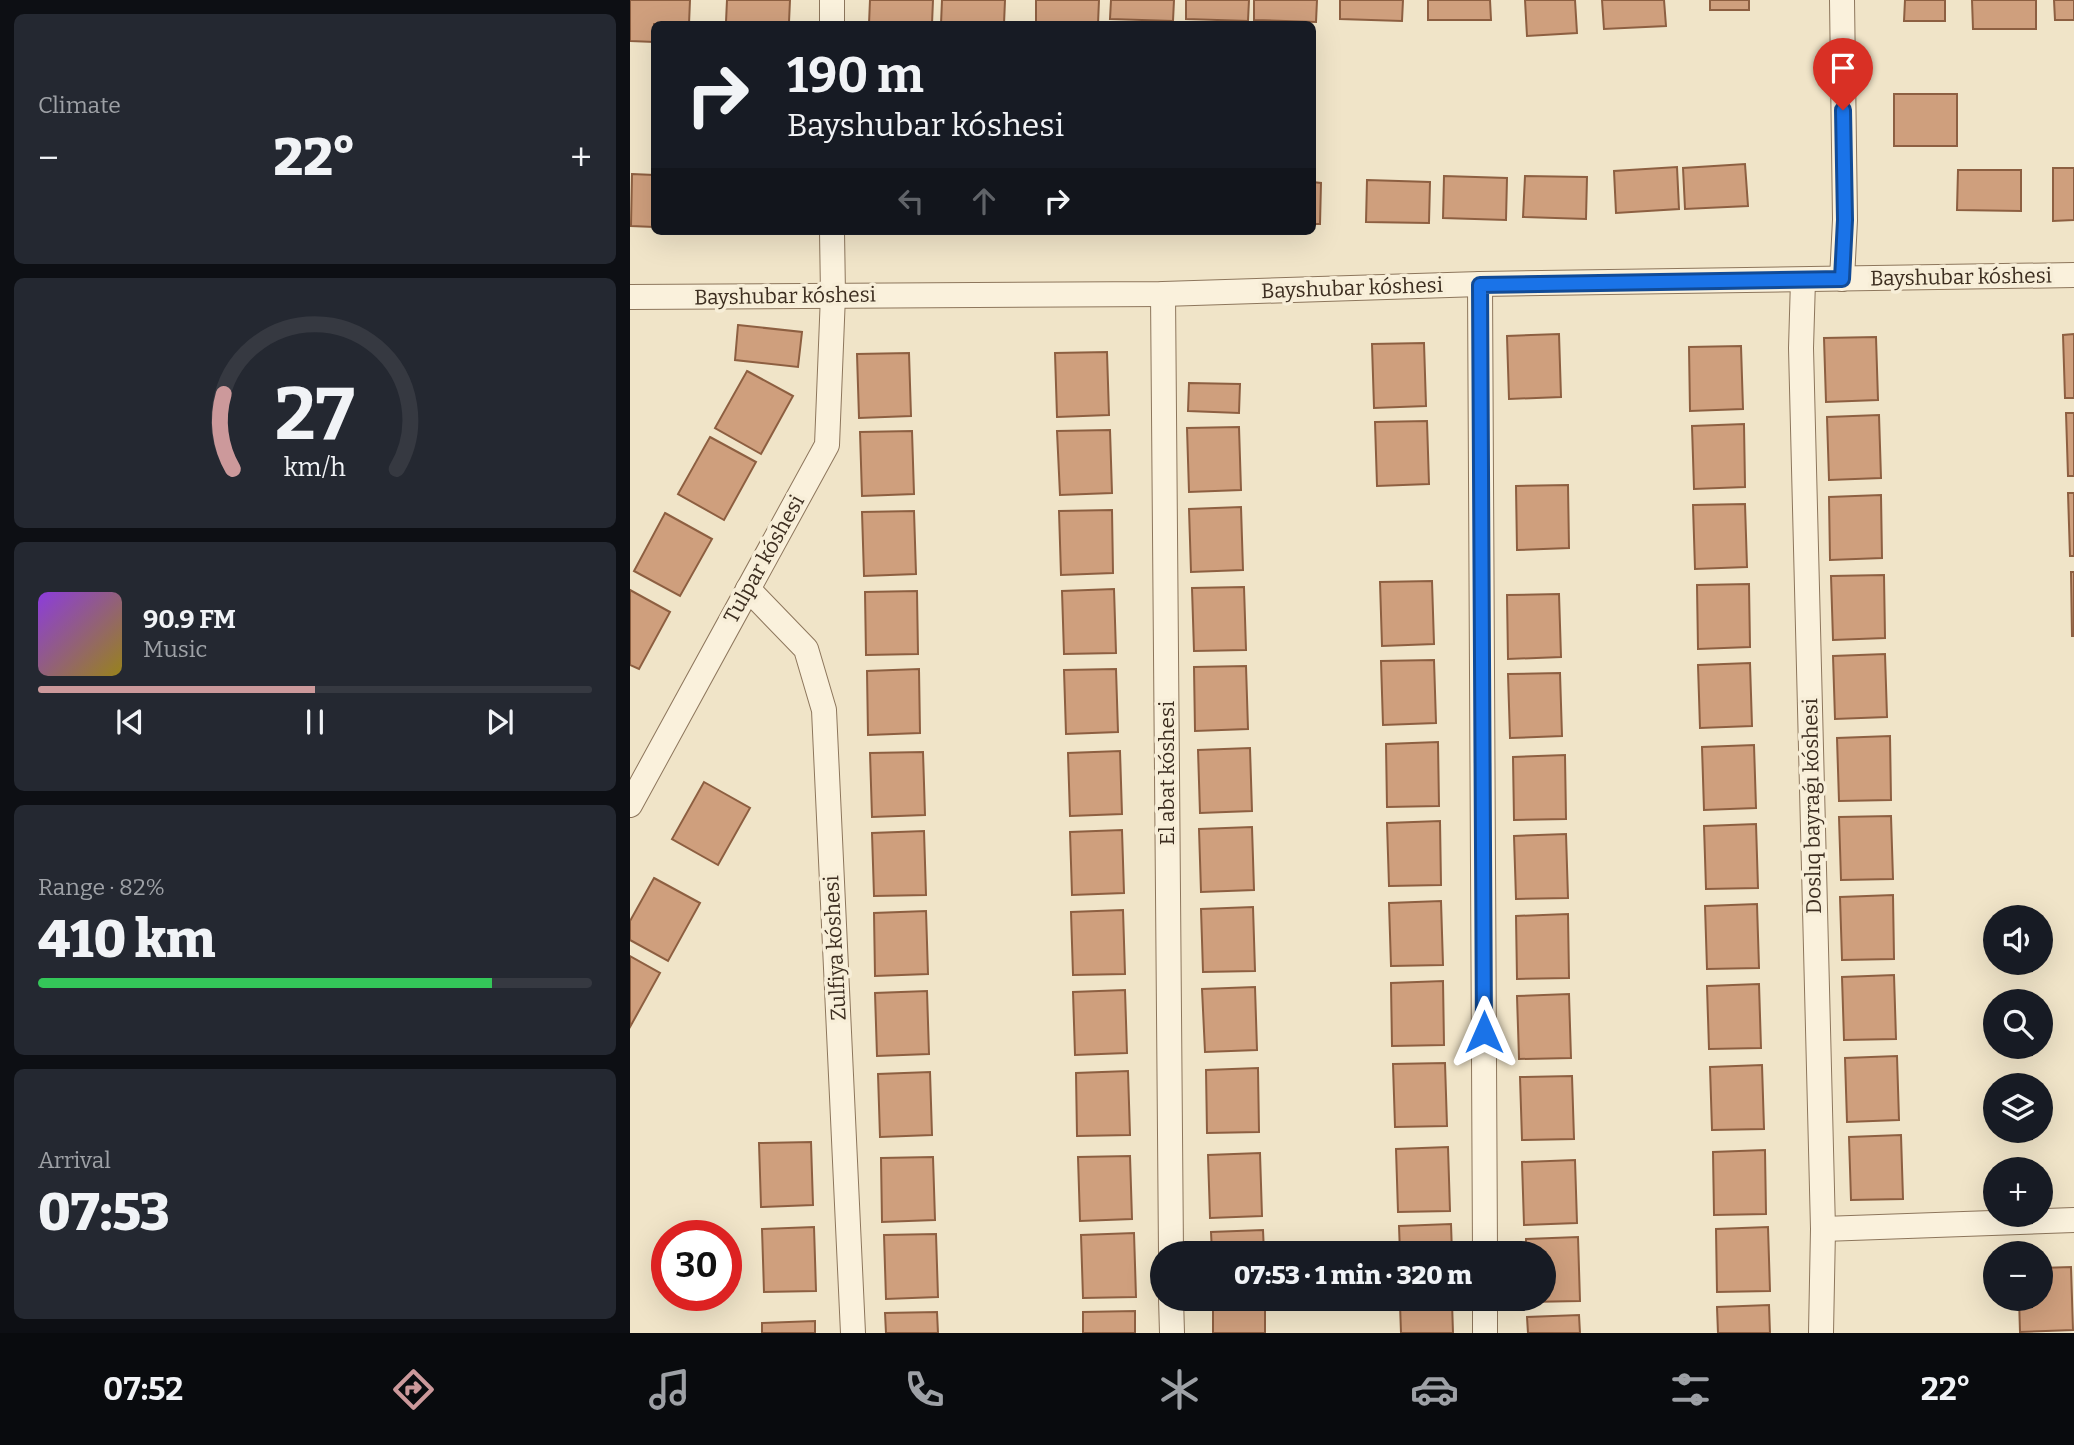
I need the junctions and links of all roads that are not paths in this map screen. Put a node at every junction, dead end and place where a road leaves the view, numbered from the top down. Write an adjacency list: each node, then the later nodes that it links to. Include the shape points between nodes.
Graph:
1 (832, 0): 3 (street)
2 (1842, 0): 6 (street)
3 (832, 21)
4 (832, 235): 10 (street, Tulpar kóshesi)
5 (2074, 275): 6 (street, Bayshubar kóshesi)
6 (1842, 279): 7 (street, Bayshubar kóshesi)
7 (1803, 280): 8 (street, Bayshubar kóshesi); 15 (street, Doslıq bayraǵı kóshesi)
8 (1480, 285): 9 (street, Bayshubar kóshesi); 17 (street)
9 (1163, 294): 10 (street, Bayshubar kóshesi); 16 (street, El abat kóshesi)
10 (832, 295): 11 (street, Bayshubar kóshesi); 12 (street, Tulpar kóshesi, via 827,445)
11 (630, 297)
12 (748, 589): 13 (street, Tulpar kóshesi); 20 (street, Zulfiya kóshesi, via 806,649 824,710)
13 (630, 805)
14 (2074, 1220): 15 (street)
15 (1823, 1229): 23 (street, Doslıq bayraǵı kóshesi)
16 (1171, 1241)
17 (1485, 1241)
18 (1171, 1311): 21 (street)
19 (1485, 1311): 22 (street)
20 (853, 1333)
21 (1172, 1333)
22 (1485, 1333)
23 (1821, 1333)

